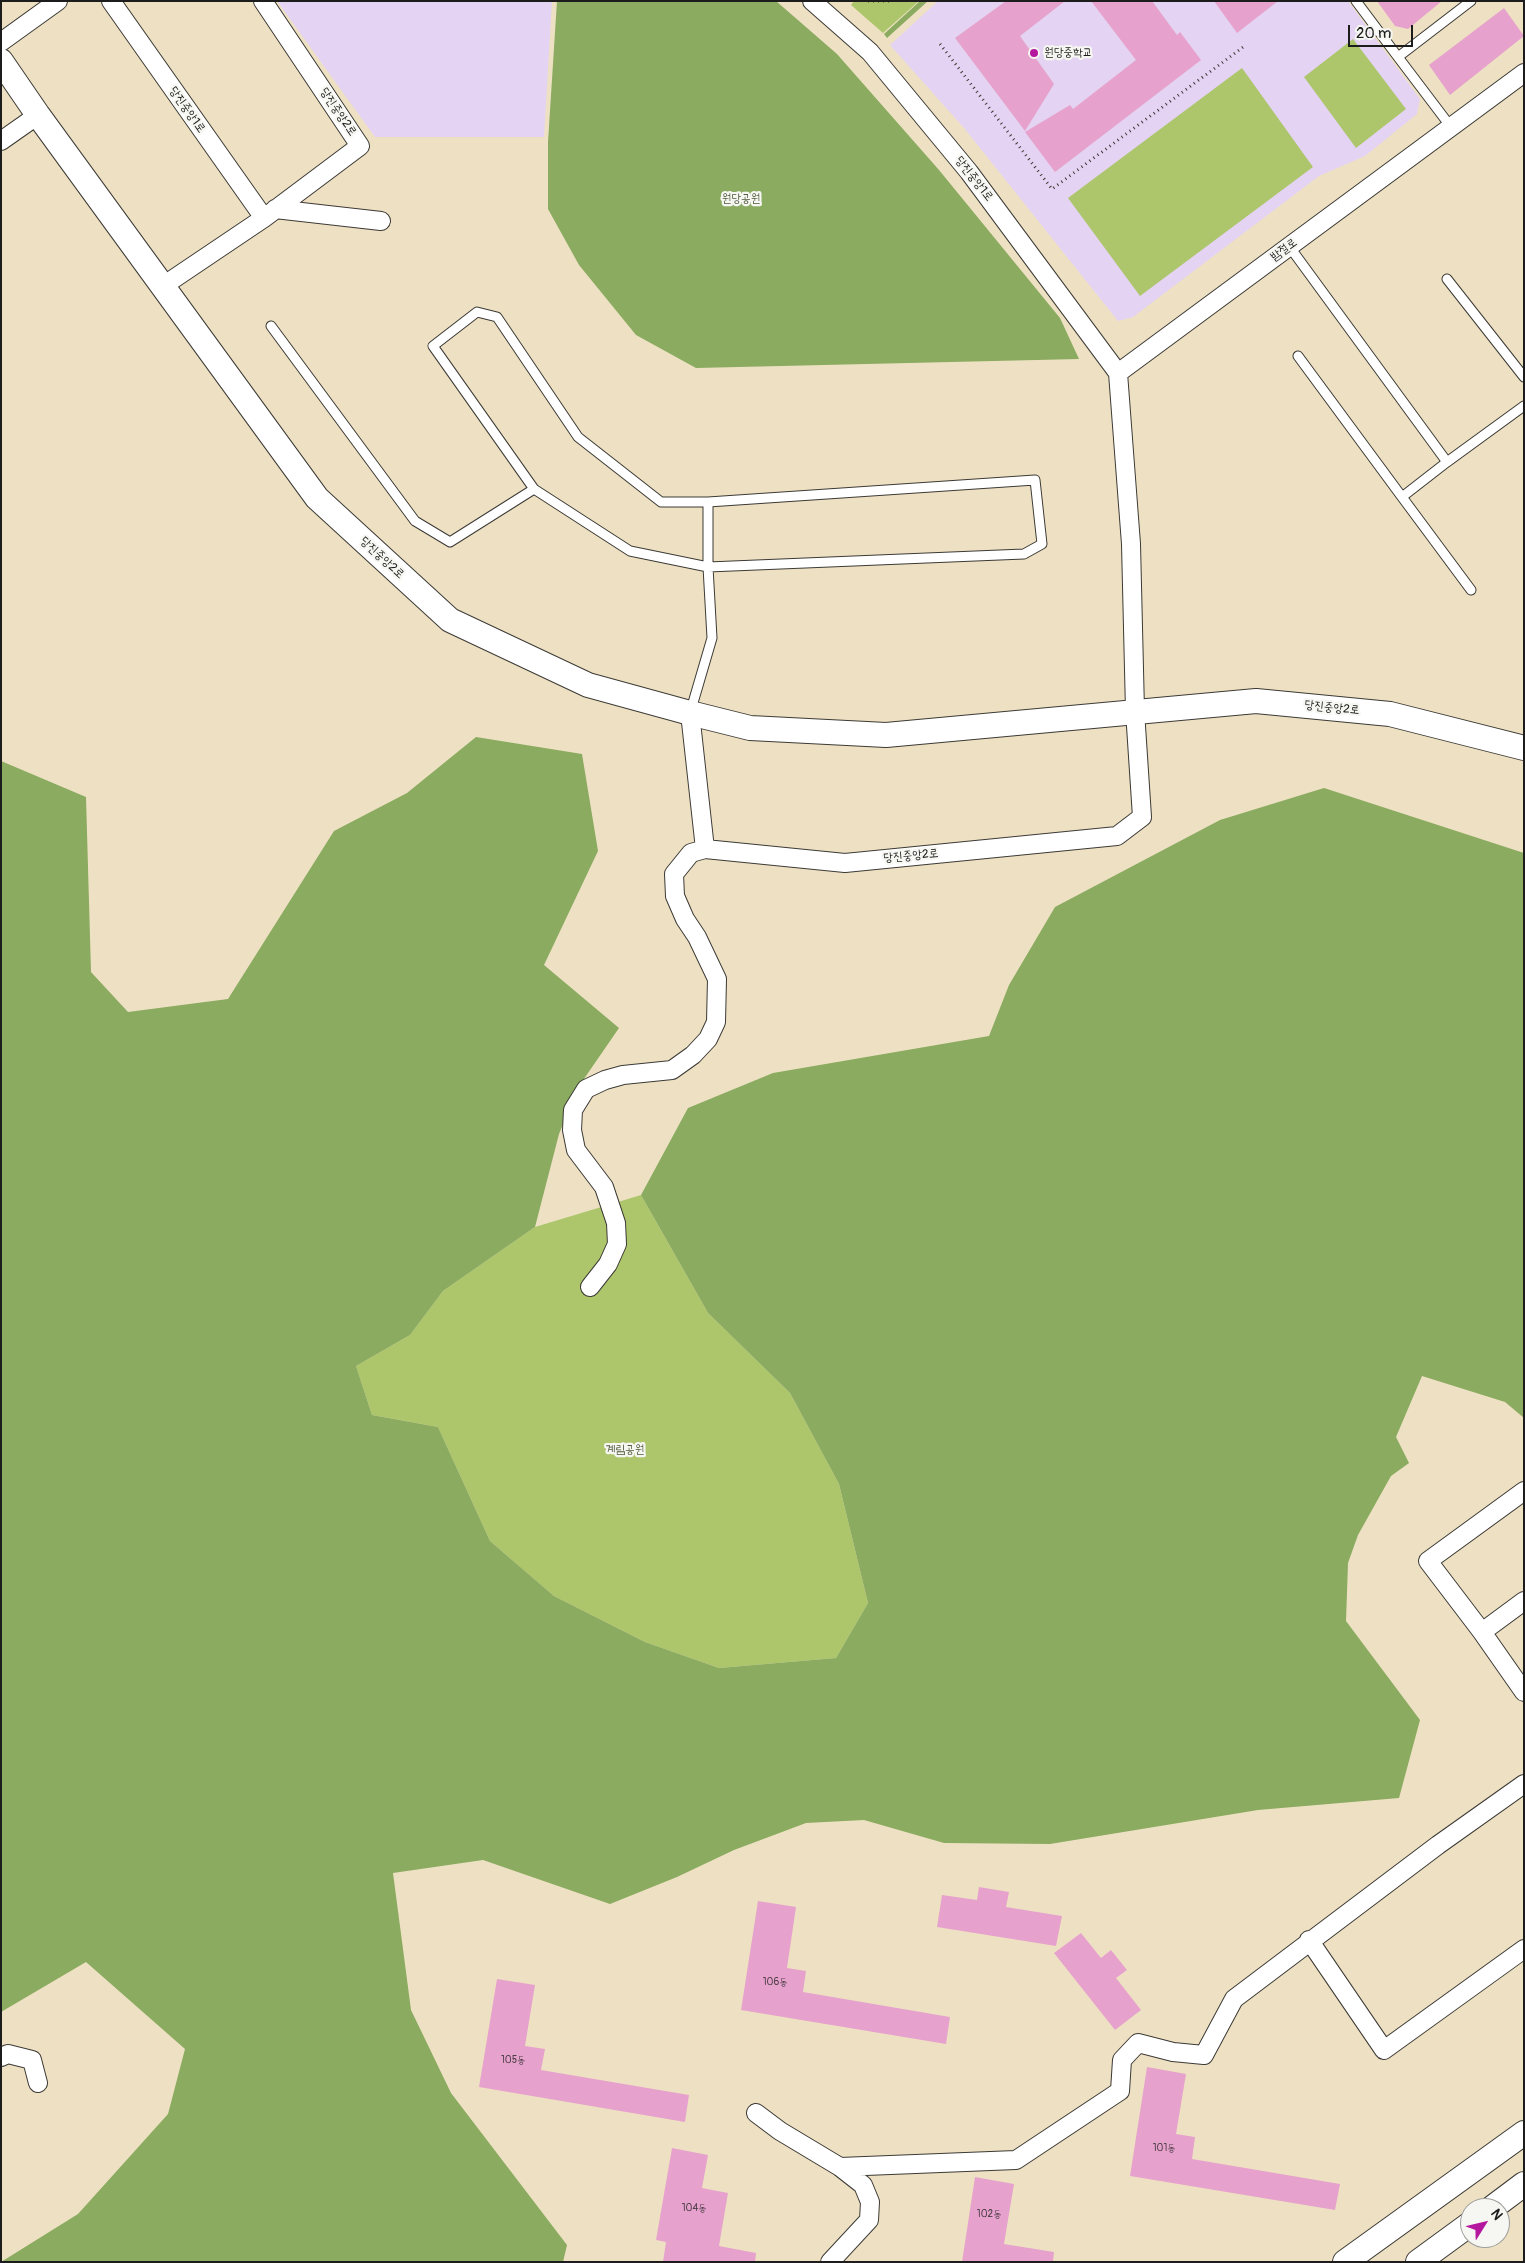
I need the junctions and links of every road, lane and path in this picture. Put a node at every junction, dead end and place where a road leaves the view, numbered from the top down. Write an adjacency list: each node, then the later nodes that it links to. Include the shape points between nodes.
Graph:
1 (58, 1): 9 (street)
2 (111, 1): 18 (street, 당진중앙1로)
3 (263, 1): 18 (street, 당진중앙2로, via 360,146)
4 (812, 1): 25 (street, 당진중앙1로, via 870,52 969,172)
5 (868, 1): 6 (path)
6 (891, 1)
7 (1356, 1): 12 (lane)
8 (1471, 1): 12 (lane)
9 (1, 42)
10 (940, 44): 11 (path, via 1052,189)
11 (1246, 45)
12 (1398, 56): 16 (lane)
13 (1, 61): 15 (street, 당진중앙2로)
14 (1524, 73): 16 (street, 밤절로)
15 (38, 115): 17 (street); 22 (street, 당진중앙2로)
16 (1451, 127): 20 (street, 밤절로)
17 (1, 141)
18 (269, 214): 19 (street); 22 (street, 당진중앙2로)
19 (381, 222)
20 (1289, 246): 25 (street, 밤절로); 28 (lane)
21 (1447, 279): 26 (lane)
22 (163, 286): 35 (street, 당진중앙2로, via 317,498 450,620 588,685)
23 (271, 326): 29 (lane, via 415,521 450,542)
24 (1298, 356): 30 (lane)
25 (1118, 373): 34 (street, via 1131,544)
26 (1524, 377)
27 (1524, 406): 28 (lane)
28 (1447, 462): 30 (lane)
29 (534, 489): 31 (lane, via 433,346 477,312 497,317 578,436 661,502); 32 (lane, via 630,551)
30 (1402, 497): 33 (lane)
31 (708, 502): 32 (lane); 32 (lane, via 1035,480 1042,544 1024,554)
32 (708, 567): 35 (lane, via 712,638)
33 (1471, 590)
34 (1136, 711): 35 (street, 당진중앙2로, via 886,735 750,728); 36 (street, 당진중앙2로, via 1266,702 1390,714); 37 (street, 당진중앙2로, via 1142,817 1117,836 845,863)
35 (690, 713): 37 (street)
36 (1524, 748)
37 (705, 849): 38 (street, via 691,853 674,874 675,896 718,979 716,1022 708,1039 672,1070 624,1075 586,1089 573,1110 576,1150 604,1186 616,1223 617,1244 608,1264)
38 (590, 1287)
39 (1524, 1491): 41 (street, via 1428,1561)
40 (1524, 1602): 41 (street)
41 (1482, 1632): 42 (street)
42 (1524, 1692)
43 (1524, 1784): 44 (street)
44 (1310, 1940): 45 (street, via 1384,2050); 50 (street, via 1234,1999 1204,2055 1173,2052 1138,2043 1122,2060 1120,2091 1016,2160)
45 (1524, 1949)
46 (1, 2057): 47 (street, via 8,2054 32,2060)
47 (38, 2083)
48 (756, 2113): 50 (street)
49 (1524, 2133): 56 (street)
50 (840, 2167): 55 (street, via 863,2185 870,2202 869,2220)
51 (1524, 2184): 52 (street)
52 (1505, 2198)
53 (1460, 2231): 54 (street)
54 (1420, 2261)
55 (830, 2262)
56 (1346, 2262)

